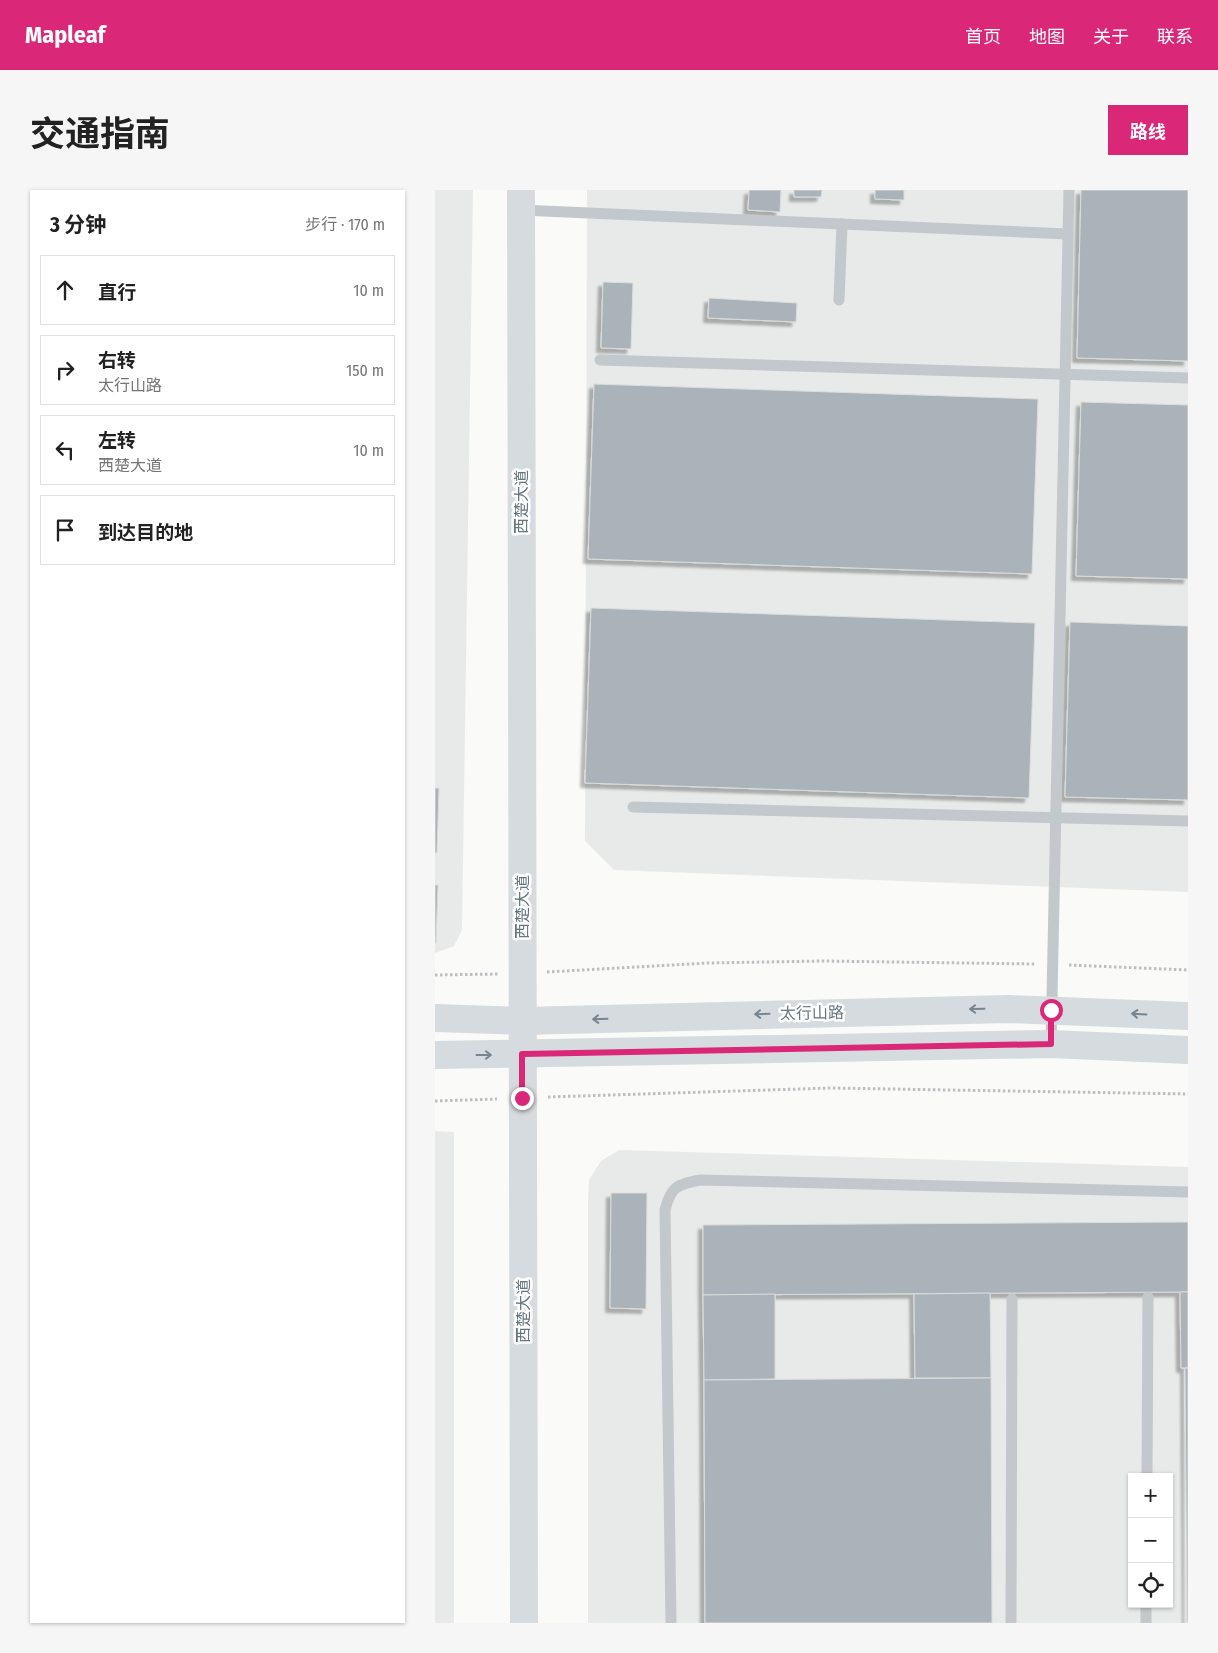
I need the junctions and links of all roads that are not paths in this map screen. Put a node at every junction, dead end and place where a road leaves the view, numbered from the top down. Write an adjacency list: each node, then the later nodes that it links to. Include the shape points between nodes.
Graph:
1 (1069, 190): 4 (lane)
2 (521, 200): 3 (lane); 15 (street, 西楚大道)
3 (841, 224): 4 (lane); 5 (lane)
4 (1068, 234): 7 (lane)
5 (839, 300)
6 (600, 360): 7 (lane)
7 (1065, 374): 8 (lane); 10 (lane)
8 (1188, 378)
9 (633, 807): 10 (lane)
10 (1055, 817): 11 (lane); 12 (lane)
11 (1188, 821)
12 (1051, 1010): 13 (street, 太行山路, one-way to 12); 15 (street, 太行山路, one-way to 15, via 830,1012); 16 (lane)
13 (1188, 1016)
14 (435, 1018): 15 (street, 太行山路)
15 (522, 1021): 18 (street, 西楚大道)
16 (1051, 1044): 17 (street); 18 (street)
17 (1188, 1050)
18 (522, 1054): 19 (street, one-way to 18); 25 (street, 西楚大道)
19 (435, 1055)
20 (1188, 1192): 26 (lane, via 700,1180 678,1185 669,1196 665,1210)
21 (1148, 1297): 23 (lane)
22 (1012, 1299): 27 (lane)
23 (1147, 1473)
24 (1146, 1608): 28 (lane)
25 (524, 1623)
26 (671, 1623)
27 (1011, 1623)
28 (1146, 1623)

